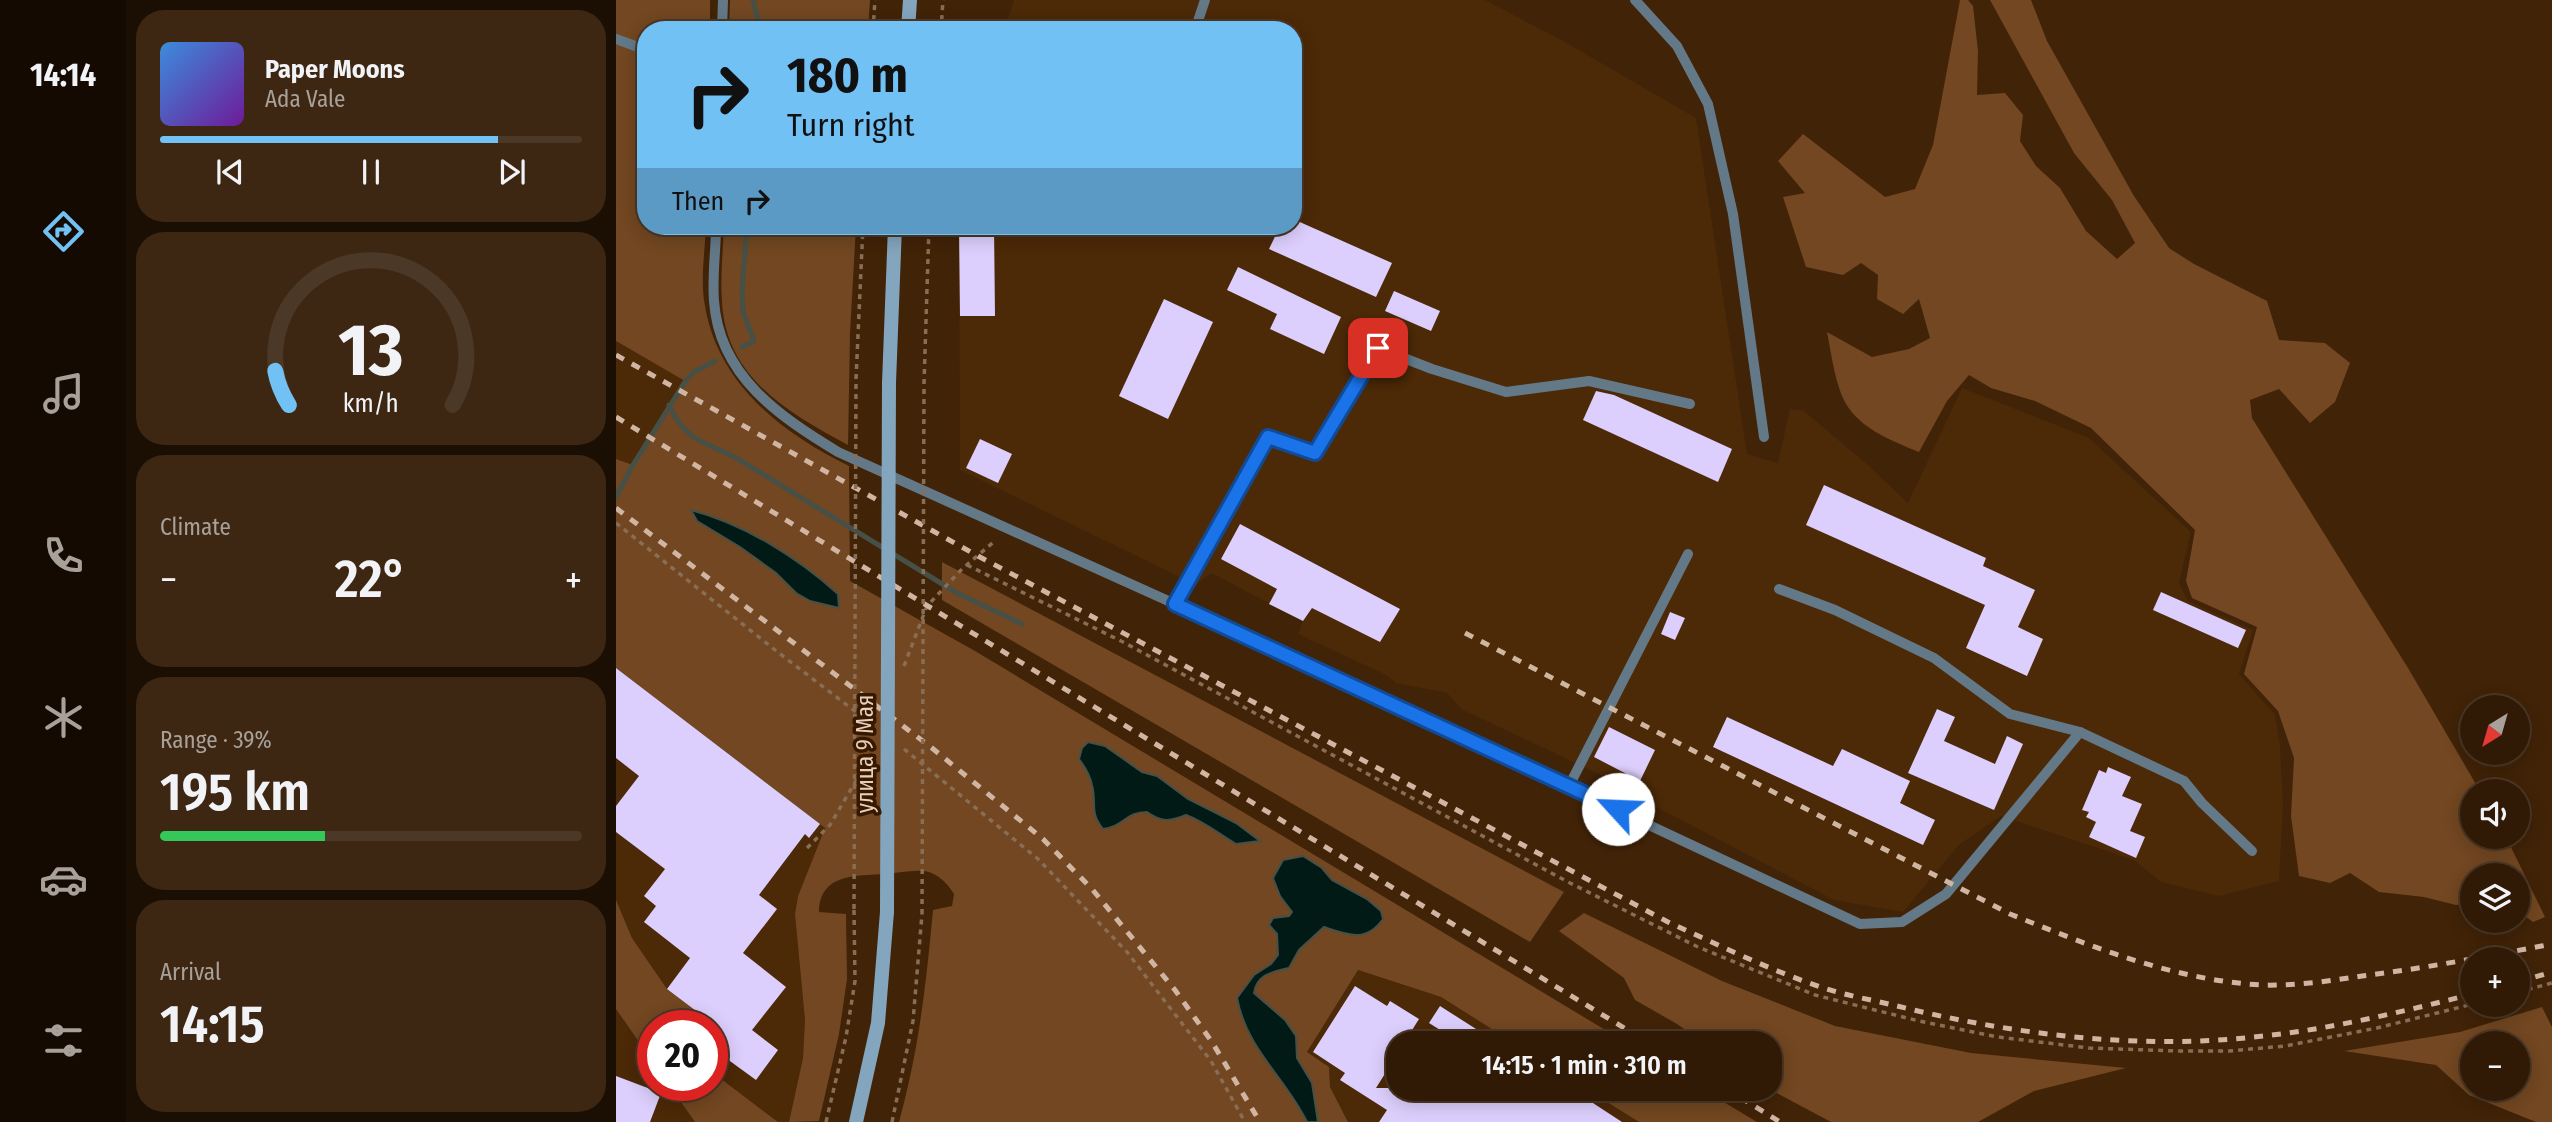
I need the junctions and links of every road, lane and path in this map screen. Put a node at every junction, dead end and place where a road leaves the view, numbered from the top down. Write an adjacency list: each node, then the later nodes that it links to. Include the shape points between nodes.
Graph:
1 (723, 0): 7 (lane)
2 (875, 0): 8 (path)
3 (910, 0): 9 (main road)
4 (943, 0): 10 (path)
5 (1205, 0): 11 (lane)
6 (1635, 0): 19 (lane, via 1677,46 1708,104 1733,214)
7 (722, 21)
8 (874, 21)
9 (909, 21)
10 (942, 21)
11 (1198, 21)
12 (616, 39): 13 (lane)
13 (637, 47)
14 (716, 235): 21 (lane, via 714,302 721,337 732,363 753,391 792,424 838,452)
15 (863, 235): 35 (path, bridge, via 856,379 855,981)
16 (895, 235): 36 (main road, улица 9 Мая, bridge, via 887,912 877,1023)
17 (929, 235): 37 (path, bridge, via 922,914 914,1021)
18 (1690, 404): 26 (lane, via 1589,381 1506,392 1378,348 1315,453 1268,437)
19 (1764, 437)
20 (616, 523): 27 (path)
21 (1008, 528): 23 (path); 26 (lane)
22 (1688, 554): 30 (lane)
23 (967, 565): 25 (path); 34 (path, via 1123,642 1568,882 1698,947 1815,995 1998,1037 2089,1048 2177,1051 2285,1046)
24 (1779, 589): 28 (lane, via 1835,610 1934,658 2010,714)
25 (937, 595)
26 (1175, 604): 30 (lane)
27 (880, 730)
28 (2080, 732): 30 (lane, via 1946,894 1902,922 1860,924); 31 (lane, via 2185,781)
29 (902, 747): 38 (path, via 1038,859 1128,952 1210,1061)
30 (1569, 786)
31 (2252, 851)
32 (2552, 983): 33 (path)
33 (2530, 989)
34 (2460, 1007)
35 (826, 1122)
36 (856, 1122)
37 (892, 1122)
38 (1245, 1122)

